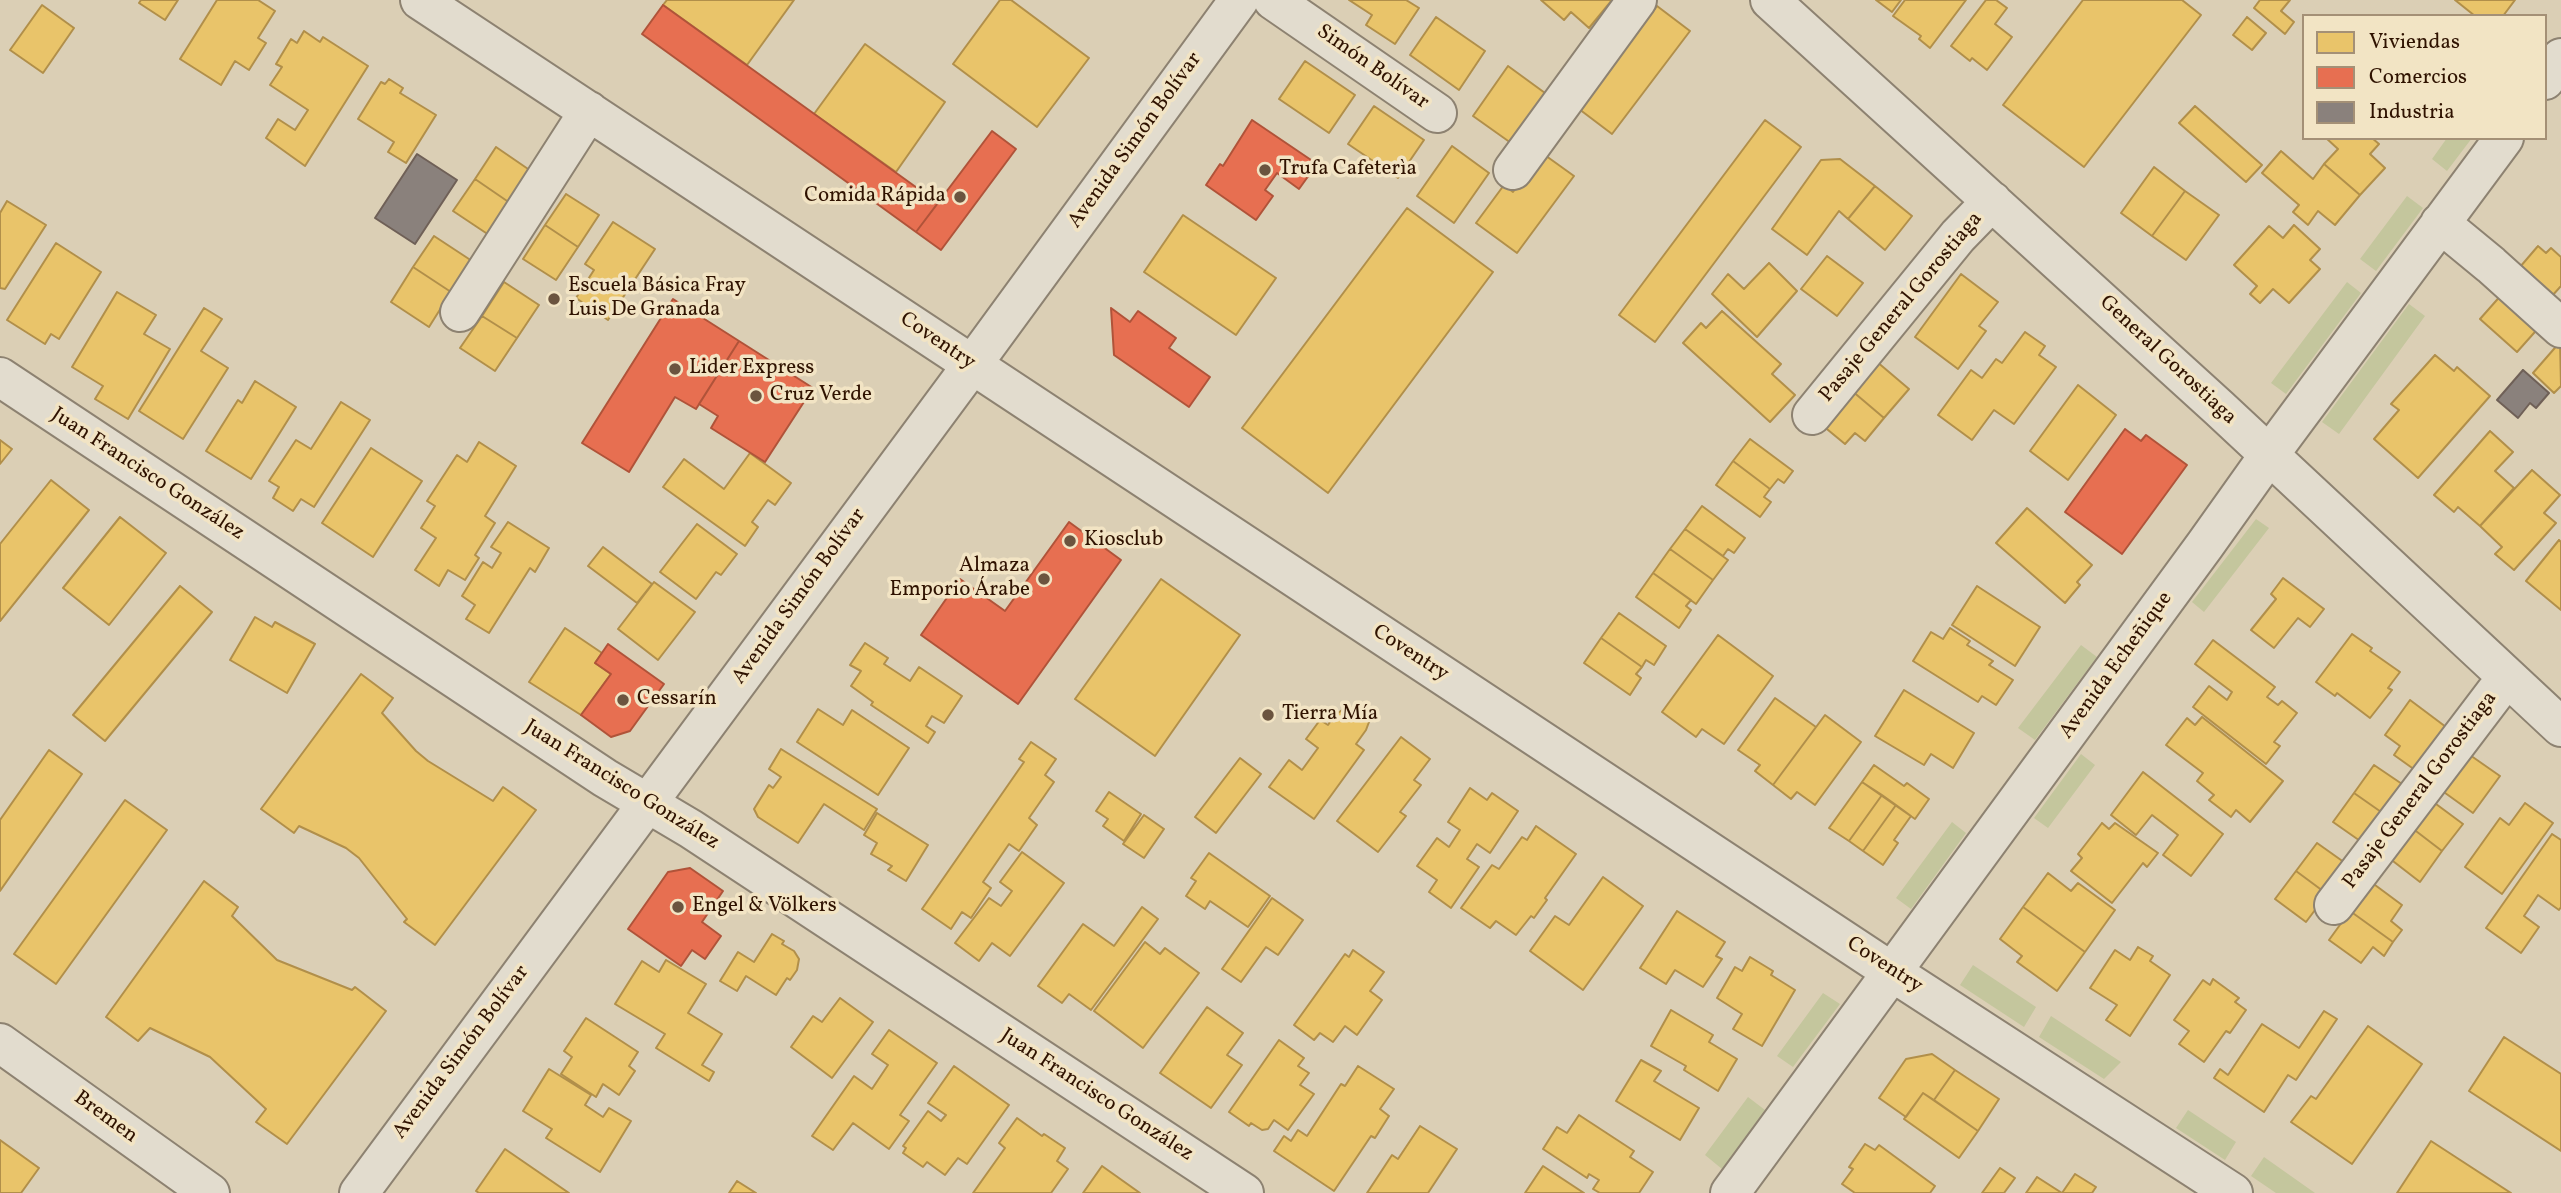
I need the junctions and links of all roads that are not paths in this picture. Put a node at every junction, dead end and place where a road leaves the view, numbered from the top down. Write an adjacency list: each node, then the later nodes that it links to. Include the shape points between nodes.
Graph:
1 (420, 0): 8 (street, Coventry)
2 (1239, 0): 16 (street, Avenida Simón Bolívar)
3 (1273, 0): 9 (street, Simón Bolívar)
4 (1637, 0): 11 (street)
5 (1770, 0): 12 (street, General Gorostiaga)
6 (2561, 58): 7 (street)
7 (2547, 77)
8 (589, 111): 14 (street); 16 (street, Coventry)
9 (1437, 113)
10 (2502, 140): 13 (street, Avenida Echeñique)
11 (1513, 170)
12 (1992, 201): 18 (street, Pasaje General Gorostiaga); 19 (street, General Gorostiaga)
13 (2440, 222): 15 (street); 19 (street, Avenida Echeñique)
14 (460, 312)
15 (2561, 328)
16 (972, 365): 22 (street, Avenida Simón Bolívar); 24 (street, Coventry)
17 (0, 377): 22 (street, Juan Francisco González)
18 (1812, 415)
19 (2269, 455): 20 (street, General Gorostiaga); 24 (street, Avenida Echeñique)
20 (2507, 677): 21 (street, General Gorostiaga); 23 (street, Pasaje General Gorostiaga)
21 (2561, 727)
22 (647, 803): 27 (street, Avenida Simón Bolívar); 28 (street, Juan Francisco González)
23 (2334, 905)
24 (1892, 972): 29 (street, Avenida Echeñique); 30 (street, Coventry)
25 (0, 1043): 26 (street, Bremen)
26 (209, 1193)
27 (359, 1193)
28 (1244, 1193)
29 (1730, 1193)
30 (2233, 1193)

